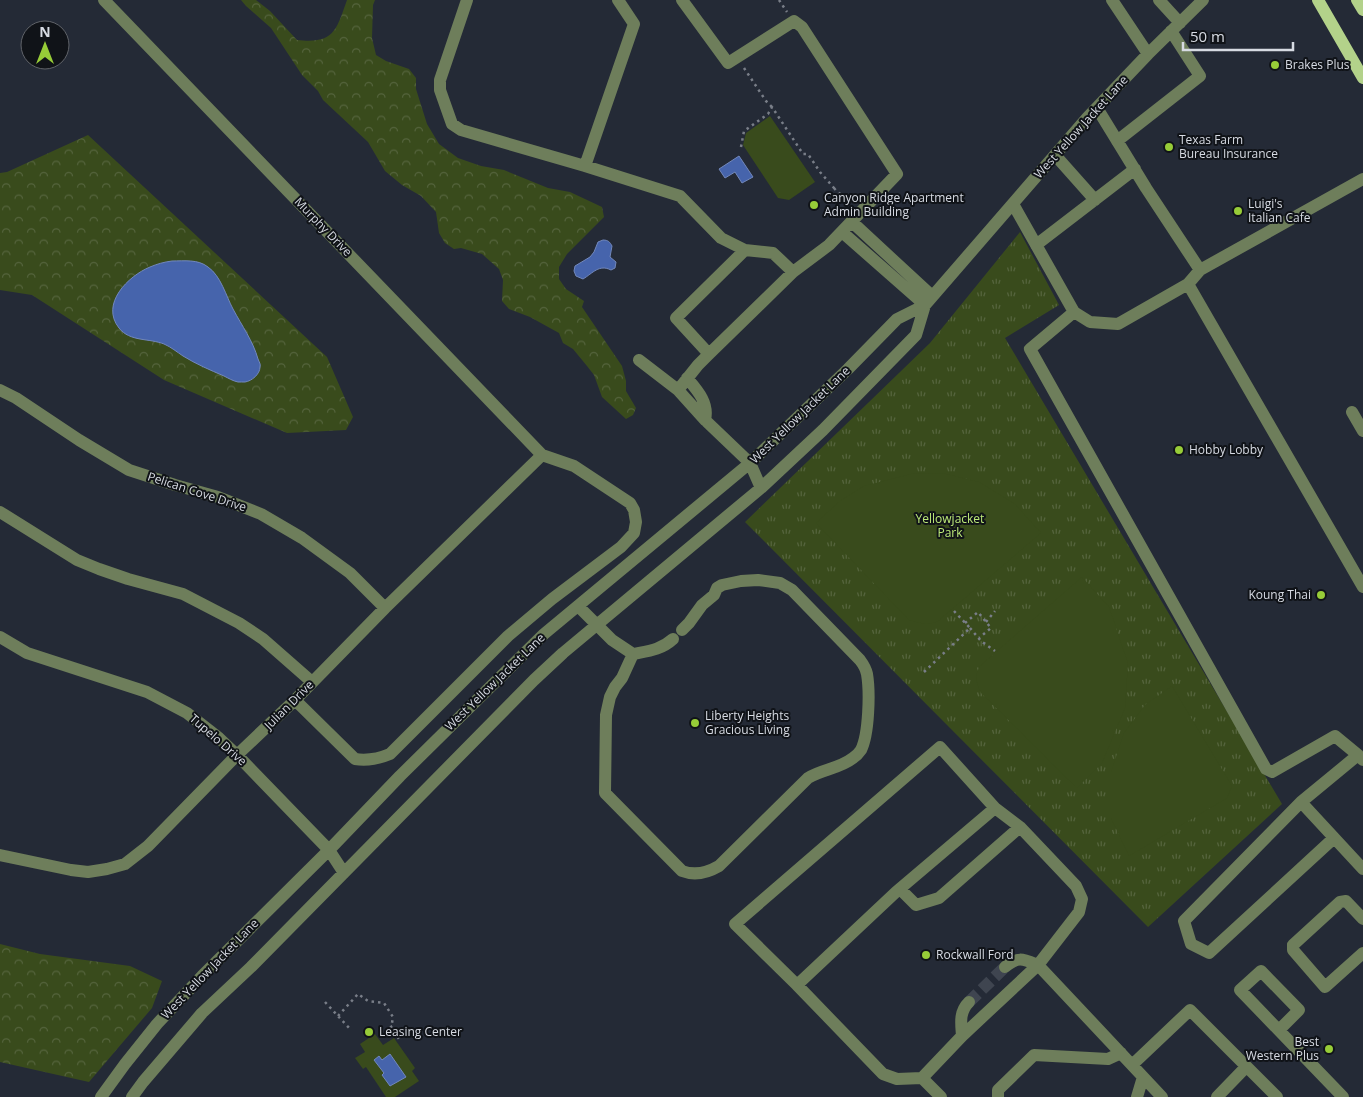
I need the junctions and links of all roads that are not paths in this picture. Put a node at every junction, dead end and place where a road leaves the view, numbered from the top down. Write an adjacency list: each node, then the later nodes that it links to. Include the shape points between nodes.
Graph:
1 (104, 0): 39 (street, Murphy Drive)
2 (467, 0): 17 (street, via 440,80 440,90 452,124 461,130)
3 (618, 0): 17 (street, via 634,24)
4 (682, 0): 22 (street, via 728,63 794,21 802,27 897,174)
5 (1112, 0): 12 (street)
6 (1159, 0): 11 (street)
7 (1203, 0): 11 (street, West Yellow Jacket Lane)
8 (1318, 0): 13 (main road)
9 (1358, 0): 10 (main road)
10 (1363, 10)
11 (1176, 27): 12 (street, West Yellow Jacket Lane); 15 (street, via 1200,76)
12 (1148, 54): 14 (street, West Yellow Jacket Lane)
13 (1363, 78)
14 (1097, 108): 15 (street); 16 (street, West Yellow Jacket Lane)
15 (1117, 141): 18 (street)
16 (1055, 155): 20 (street); 21 (street, West Yellow Jacket Lane)
17 (585, 166): 25 (street, via 680,196 721,238)
18 (1135, 169): 20 (street); 26 (street)
19 (1363, 179): 26 (street)
20 (1095, 200): 24 (street)
21 (1013, 204): 24 (street); 29 (street, West Yellow Jacket Lane)
22 (852, 222): 23 (street); 29 (street)
23 (842, 232): 27 (street); 29 (street)
24 (1036, 245): 30 (street)
25 (745, 250): 27 (street, via 773,253); 31 (street, via 676,318)
26 (1200, 270): 28 (street)
27 (793, 272): 31 (street)
28 (1188, 284): 30 (street, via 1118,324 1090,322); 43 (street)
29 (929, 300): 40 (street, West Yellow Jacket Lane, via 898,319); 41 (street, West Yellow Jacket Lane, via 916,335)
30 (1074, 312): 54 (street, via 1030,349 1266,769 1272,772 1335,736)
31 (709, 354): 33 (street)
32 (639, 360): 35 (street)
33 (687, 378): 35 (street); 37 (street, via 705,405)
34 (0, 390): 45 (street, Pelican Cove Drive, via 129,470 218,496 261,514 302,538 350,573)
35 (678, 390): 37 (street)
36 (1352, 412): 38 (street)
37 (705, 420): 40 (street)
38 (1363, 431)
39 (542, 455): 45 (street, Julian Drive); 52 (street, via 574,466 630,503 636,522 634,533 621,547 508,636 390,754 377,759 355,759)
40 (750, 463): 41 (street); 44 (street, West Yellow Jacket Lane)
41 (761, 488): 46 (street, West Yellow Jacket Lane)
42 (0, 512): 51 (street, via 77,560 182,594 232,619 263,639)
43 (1363, 587)
44 (578, 606): 46 (street); 59 (street, West Yellow Jacket Lane, via 519,658)
45 (385, 608): 51 (street, Julian Drive)
46 (596, 625): 50 (street); 62 (street, West Yellow Jacket Lane, via 534,680)
47 (682, 630): 50 (street, via 722,585 758,580 780,583 792,590 860,660 866,672 867,717 865,741 860,752 844,764 808,778 711,871 699,874 682,871 605,793 607,706)
48 (0, 637): 53 (street, Tupelo Drive, via 27,653 148,692 187,712)
49 (672, 640): 50 (street, via 652,651)
50 (633, 654)
51 (312, 682): 52 (street, Julian Drive)
52 (295, 700): 53 (street, Julian Drive)
53 (237, 755): 59 (street, Tupelo Drive); 60 (street, Julian Drive, via 148,846 125,864 88,872)
54 (1360, 758): 55 (street)
55 (1301, 802): 58 (street); 58 (street, via 1184,920 1191,944 1209,953)
56 (995, 808): 57 (street); 63 (street); 68 (street, via 940,747 735,924)
57 (1020, 827): 63 (street, via 939,898 916,905); 66 (street, via 1076,886 1082,899 1079,912)
58 (1334, 838): 61 (street)
59 (329, 850): 62 (street, Tupelo Drive); 77 (street, West Yellow Jacket Lane, via 156,1024)
60 (0, 856)
61 (1363, 869)
62 (344, 873): 78 (street, West Yellow Jacket Lane, via 202,1013)
63 (900, 889): 68 (street)
64 (1363, 919): 65 (street, via 1346,901 1340,902 1294,945 1294,950 1325,986)
65 (1363, 953)
66 (1038, 966): 67 (street, via 1025,960 1013,960); 71 (street); 72 (street)
67 (1005, 967)
68 (798, 985): 76 (street, via 883,1074 897,1079)
69 (969, 1002): 71 (street, via 960,1015)
70 (1279, 1030): 70 (street, via 1240,990 1261,971 1300,1010); 85 (street)
71 (962, 1036): 76 (street)
72 (1121, 1053): 73 (street); 80 (street, via 1108,1059 1034,1055 998,1090)
73 (1132, 1065): 74 (street, via 1190,1010); 75 (street)
74 (1246, 1067): 83 (street); 84 (street)
75 (1143, 1077): 81 (street); 82 (street)
76 (922, 1078): 79 (street)
77 (101, 1097)
78 (132, 1097)
79 (941, 1097)
80 (998, 1097)
81 (1137, 1097)
82 (1162, 1097)
83 (1217, 1097)
84 (1277, 1097)
85 (1343, 1097)

